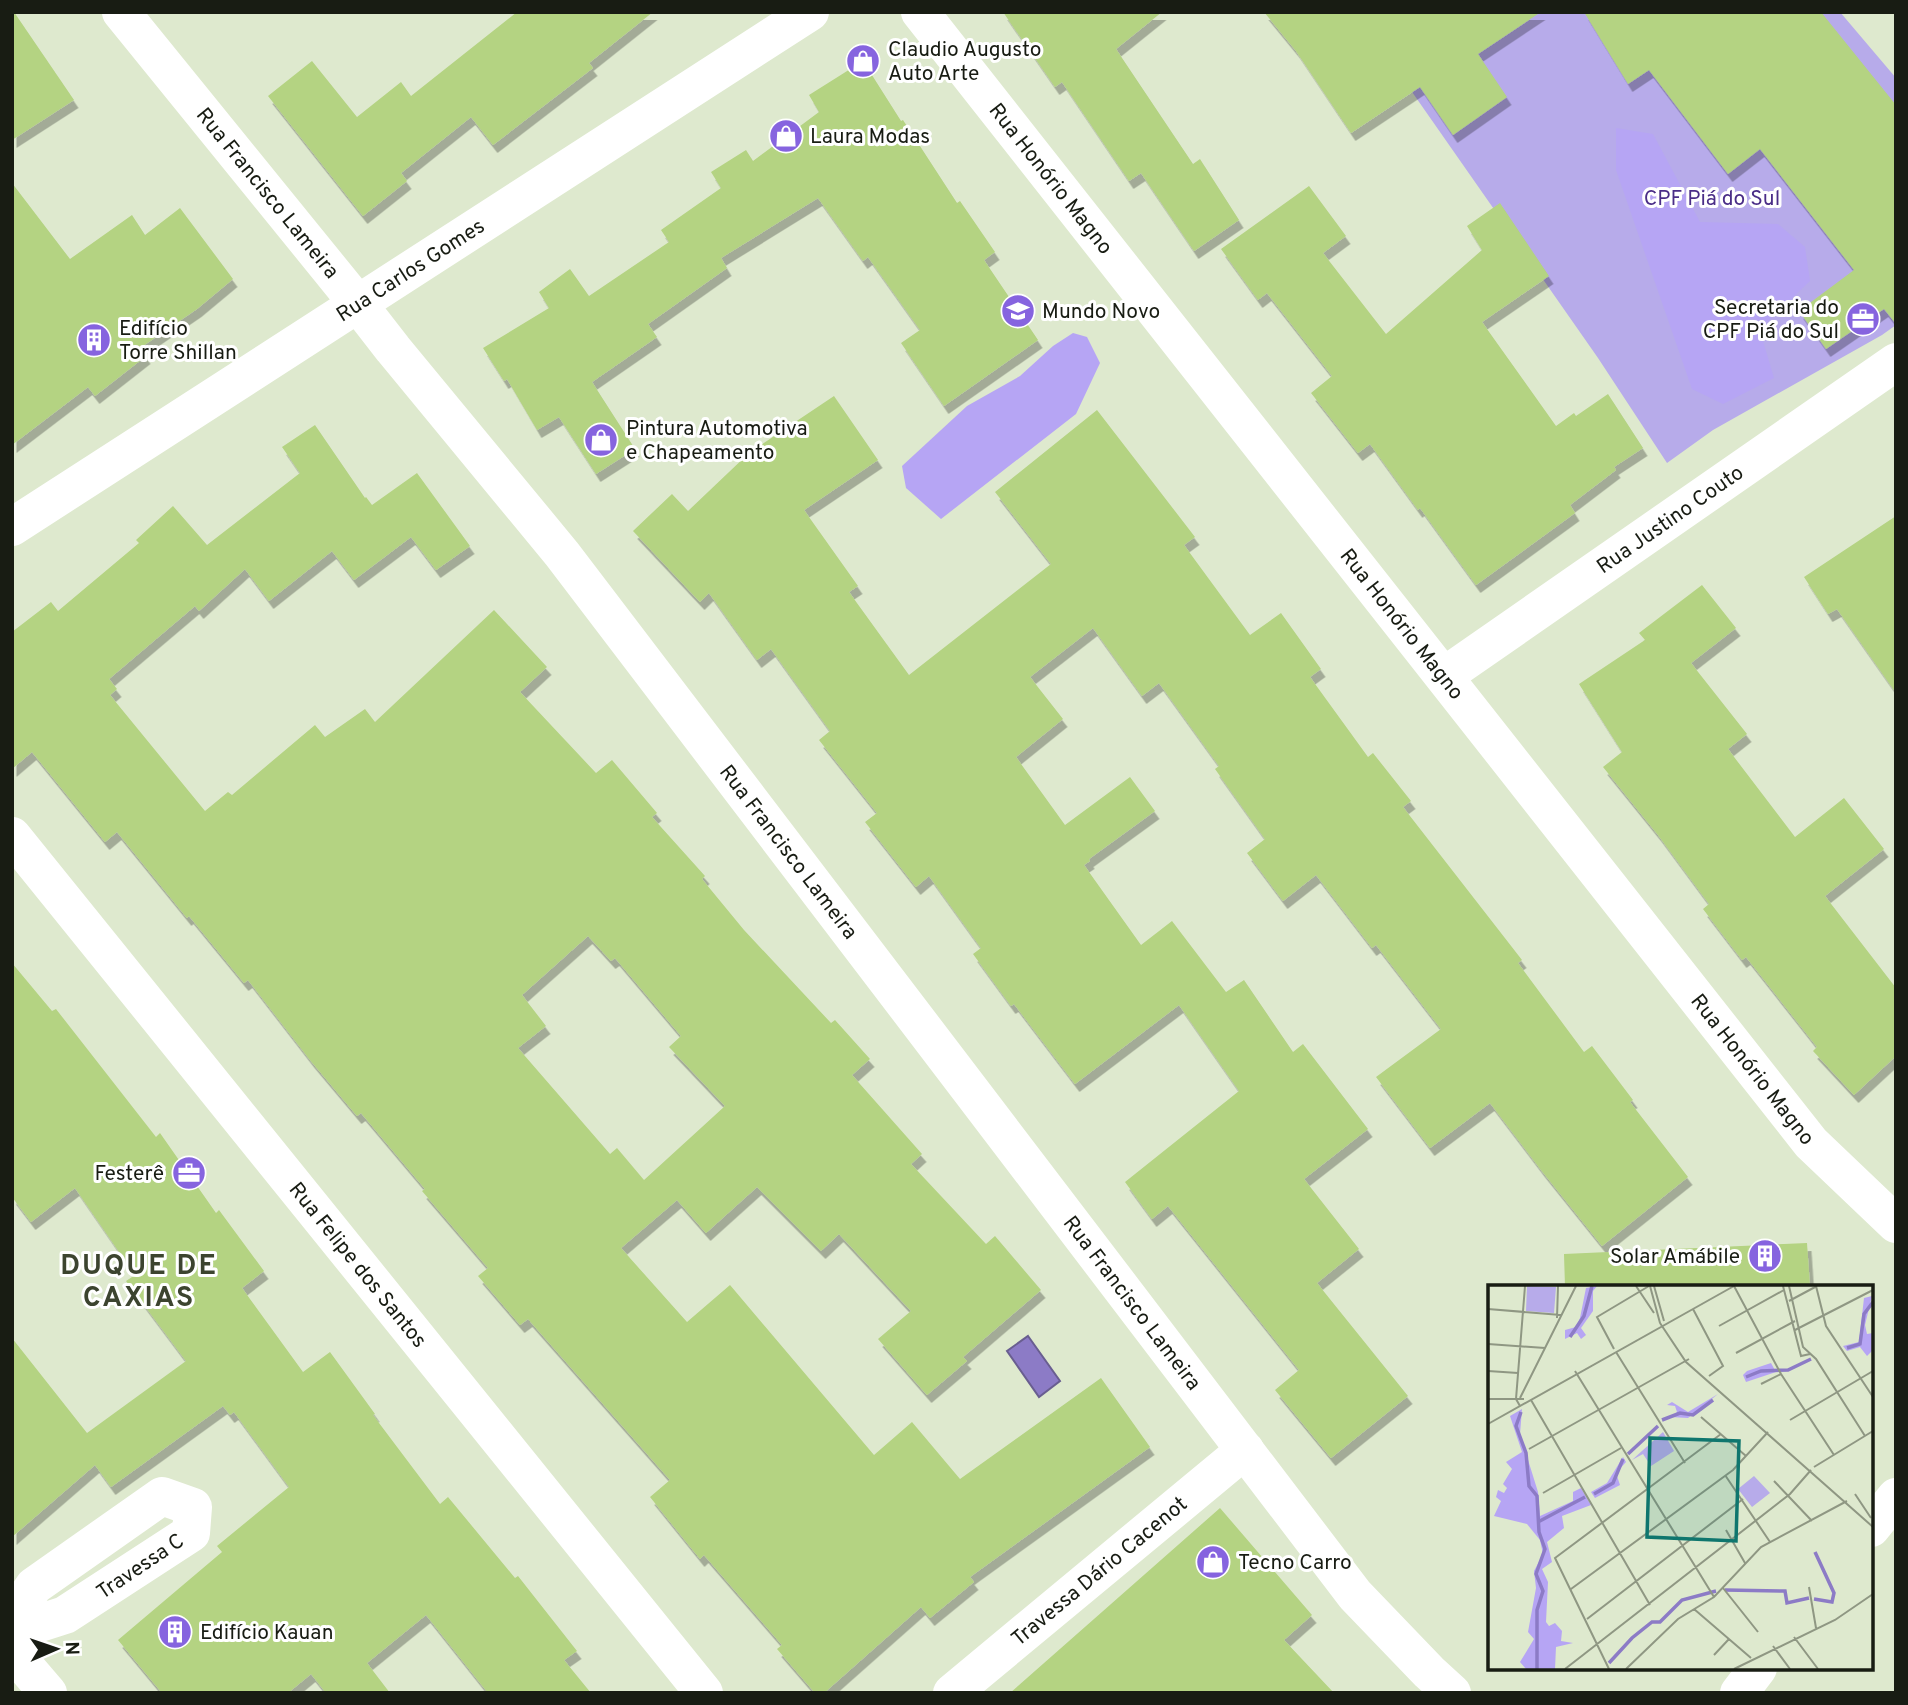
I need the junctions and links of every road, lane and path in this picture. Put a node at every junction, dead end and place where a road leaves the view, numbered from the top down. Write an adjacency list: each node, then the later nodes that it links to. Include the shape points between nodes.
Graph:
1 (121, 12): 4 (street, Rua Francisco Lameira)
2 (810, 12): 4 (street, Rua Carlos Gomes)
3 (920, 12): 7 (street, Rua Honório Magno)
4 (358, 304): 6 (street, Rua Carlos Gomes); 10 (street, Rua Francisco Lameira, via 562,554)
5 (1896, 362): 7 (street, Rua Justino Couto)
6 (12, 527)
7 (1444, 676): 9 (street, Rua Honório Magno, via 1811,1143)
8 (12, 836): 18 (street, Rua Felipe dos Santos)
9 (1896, 1224)
10 (1245, 1450): 19 (street, Travessa Dário Cacenot); 20 (street, Rua Francisco Lameira, via 1355,1595)
11 (1896, 1497): 12 (street)
12 (1873, 1526)
13 (12, 1618): 14 (street, Travessa C, via 34,1586 162,1496 193,1507 191,1533 65,1615)
14 (12, 1632)
15 (12, 1651): 17 (street)
16 (1756, 1670): 21 (street)
17 (48, 1693)
18 (704, 1693)
19 (953, 1693)
20 (1452, 1693)
21 (1739, 1693)

